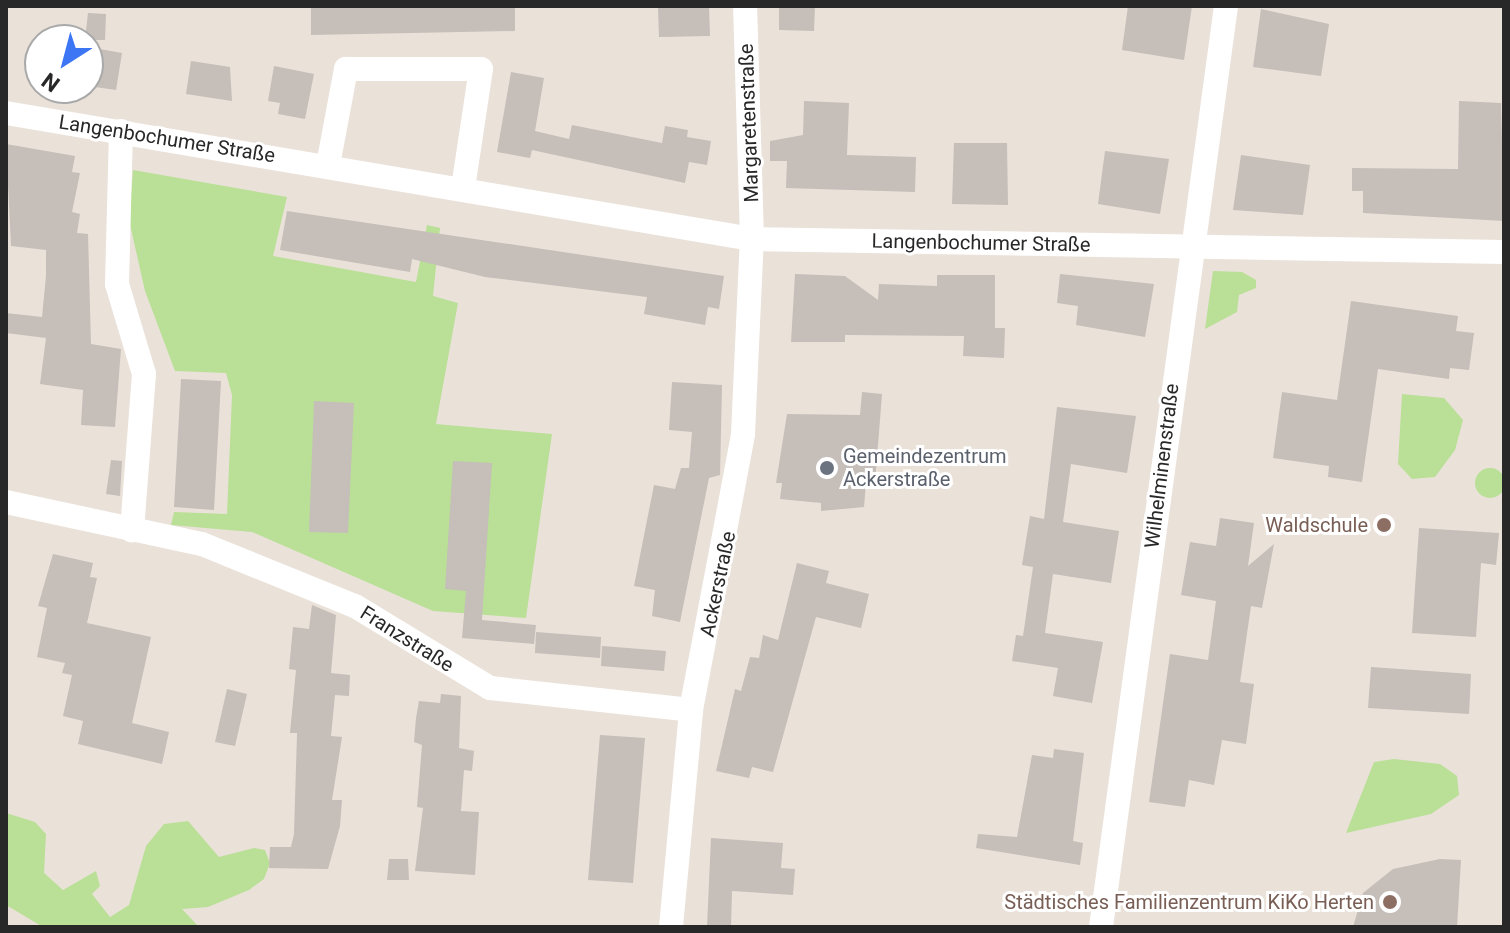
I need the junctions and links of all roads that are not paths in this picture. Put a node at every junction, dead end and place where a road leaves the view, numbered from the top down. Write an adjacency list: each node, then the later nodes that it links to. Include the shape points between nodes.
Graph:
1 (745, 6): 7 (street, Margaretenstraße)
2 (1226, 6): 8 (street, Wilhelminenstraße)
3 (6, 113): 4 (street, Langenbochumer Straße)
4 (121, 131): 5 (street, Langenbochumer Straße); 11 (street, via 117,284 144,374)
5 (328, 165): 6 (street, Langenbochumer Straße); 6 (street, via 346,69 481,69)
6 (463, 188): 7 (street, Langenbochumer Straße)
7 (752, 239): 8 (street, Langenbochumer Straße); 12 (street, Ackerstraße, via 743,434 727,544)
8 (1190, 247): 9 (street, Langenbochumer Straße); 14 (street, Wilhelminenstraße)
9 (1504, 252)
10 (6, 502): 11 (street, Franzstraße)
11 (132, 531): 12 (street, Franzstraße, via 202,544 355,606 490,688)
12 (691, 710): 13 (street, Ackerstraße)
13 (671, 927)
14 (1101, 927)

